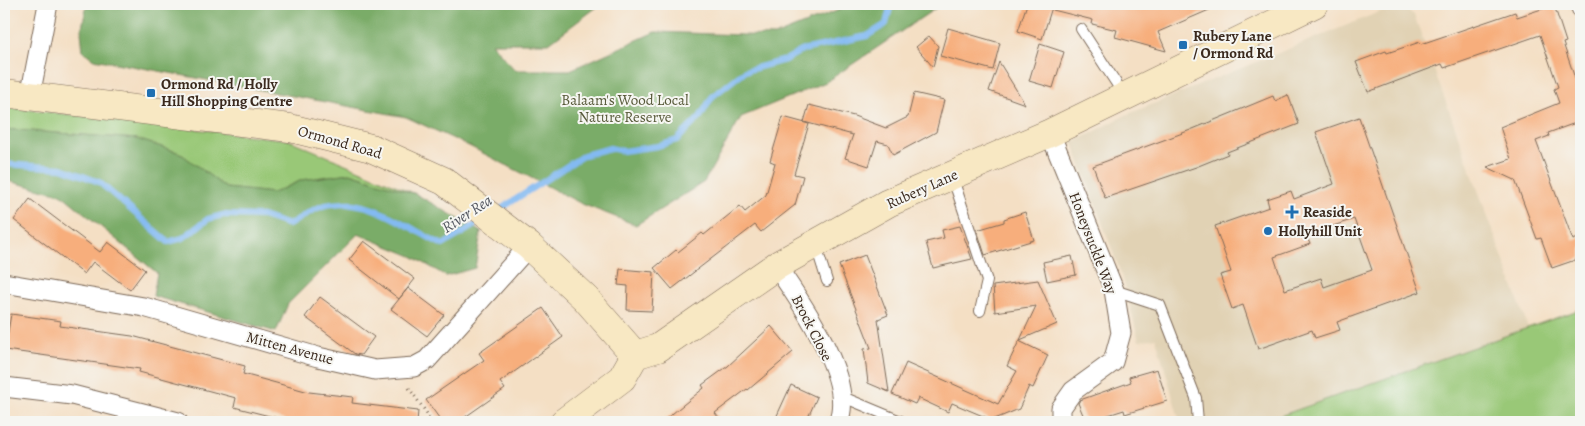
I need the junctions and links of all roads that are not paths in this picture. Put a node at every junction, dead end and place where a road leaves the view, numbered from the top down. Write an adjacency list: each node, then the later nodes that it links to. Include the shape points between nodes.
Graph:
1 (48, 4): 7 (street)
2 (1314, 4): 8 (street, Rubery Lane)
3 (1580, 4): 4 (street)
4 (1581, 8)
5 (1081, 28): 8 (lane)
6 (4, 93): 7 (street, Ormond Road)
7 (30, 96): 12 (street, Ormond Road, via 290,128 371,148 444,181)
8 (1125, 96): 9 (street, Rubery Lane)
9 (1050, 133): 10 (street, Rubery Lane); 16 (street, Honeysuckle Way)
10 (952, 175): 11 (street, Rubery Lane, via 888,203); 17 (lane, via 987,281)
11 (815, 242): 13 (street, Rubery Lane); 14 (lane)
12 (529, 246): 15 (street, Mitten Avenue, via 427,360 414,367 395,369 375,370 318,357 144,307); 18 (street, Ormond Road, via 586,299)
13 (776, 266): 18 (street, Rubery Lane, via 658,348); 20 (street, Brock Close, via 803,305 827,350)
14 (828, 281)
15 (4, 283)
16 (1114, 290): 25 (street, Honeysuckle Way, via 1121,333 1113,362 1074,391 1061,408); 26 (lane, via 1160,305 1196,398)
17 (980, 311)
18 (635, 355): 22 (street, via 622,378)
19 (4, 387): 21 (street, via 72,394)
20 (842, 397): 23 (street, Brock Close, via 843,410); 24 (lane)
21 (178, 422)
22 (564, 422)
23 (838, 422)
24 (903, 422)
25 (1061, 422)
26 (1198, 422)

